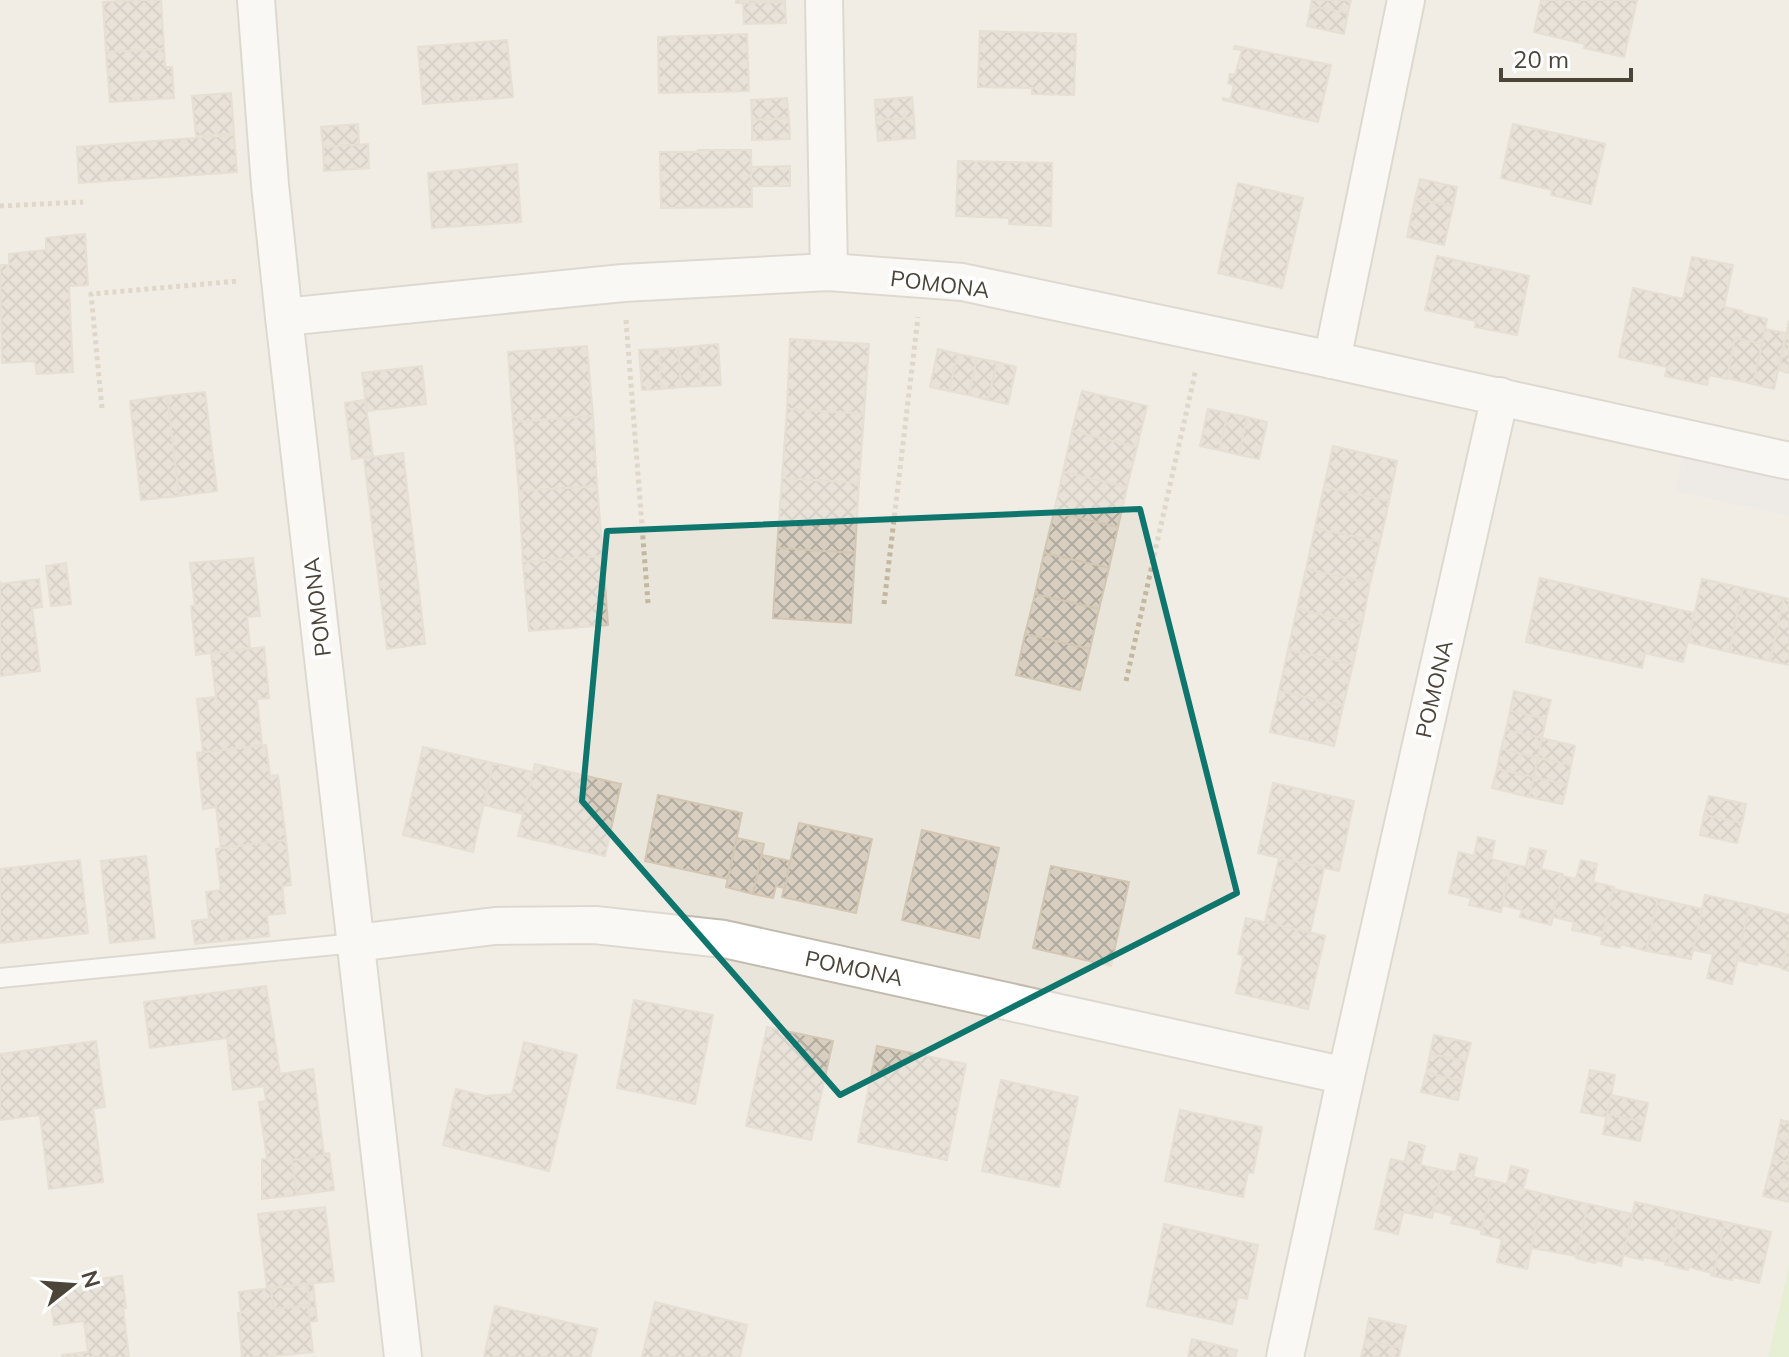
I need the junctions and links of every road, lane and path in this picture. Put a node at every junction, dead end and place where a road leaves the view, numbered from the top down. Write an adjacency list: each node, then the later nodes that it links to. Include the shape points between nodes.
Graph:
1 (256, 0): 7 (street, POMONA)
2 (824, 0): 6 (street)
3 (1406, 0): 12 (street)
4 (83, 202): 5 (path)
5 (0, 206)
6 (829, 272): 8 (street, POMONA); 9 (street, POMONA)
7 (280, 277): 10 (street, POMONA); 14 (path, via 91,294)
8 (922, 280): 11 (street, POMONA, via 962,282); 17 (path)
9 (623, 283): 10 (street, POMONA); 16 (path)
10 (284, 317): 19 (street, POMONA)
11 (1204, 333): 12 (street, POMONA); 18 (path)
12 (1332, 360): 13 (street, POMONA)
13 (1500, 396): 15 (street, POMONA); 21 (street, POMONA)
14 (102, 408)
15 (1789, 461)
16 (648, 603)
17 (884, 604)
18 (1126, 681)
19 (356, 943): 20 (lane, POMONA); 21 (street, POMONA, via 524,925 595,925 724,939); 22 (street, POMONA)
20 (0, 978)
21 (1346, 1076): 23 (street, POMONA)
22 (403, 1357)
23 (1285, 1357)

